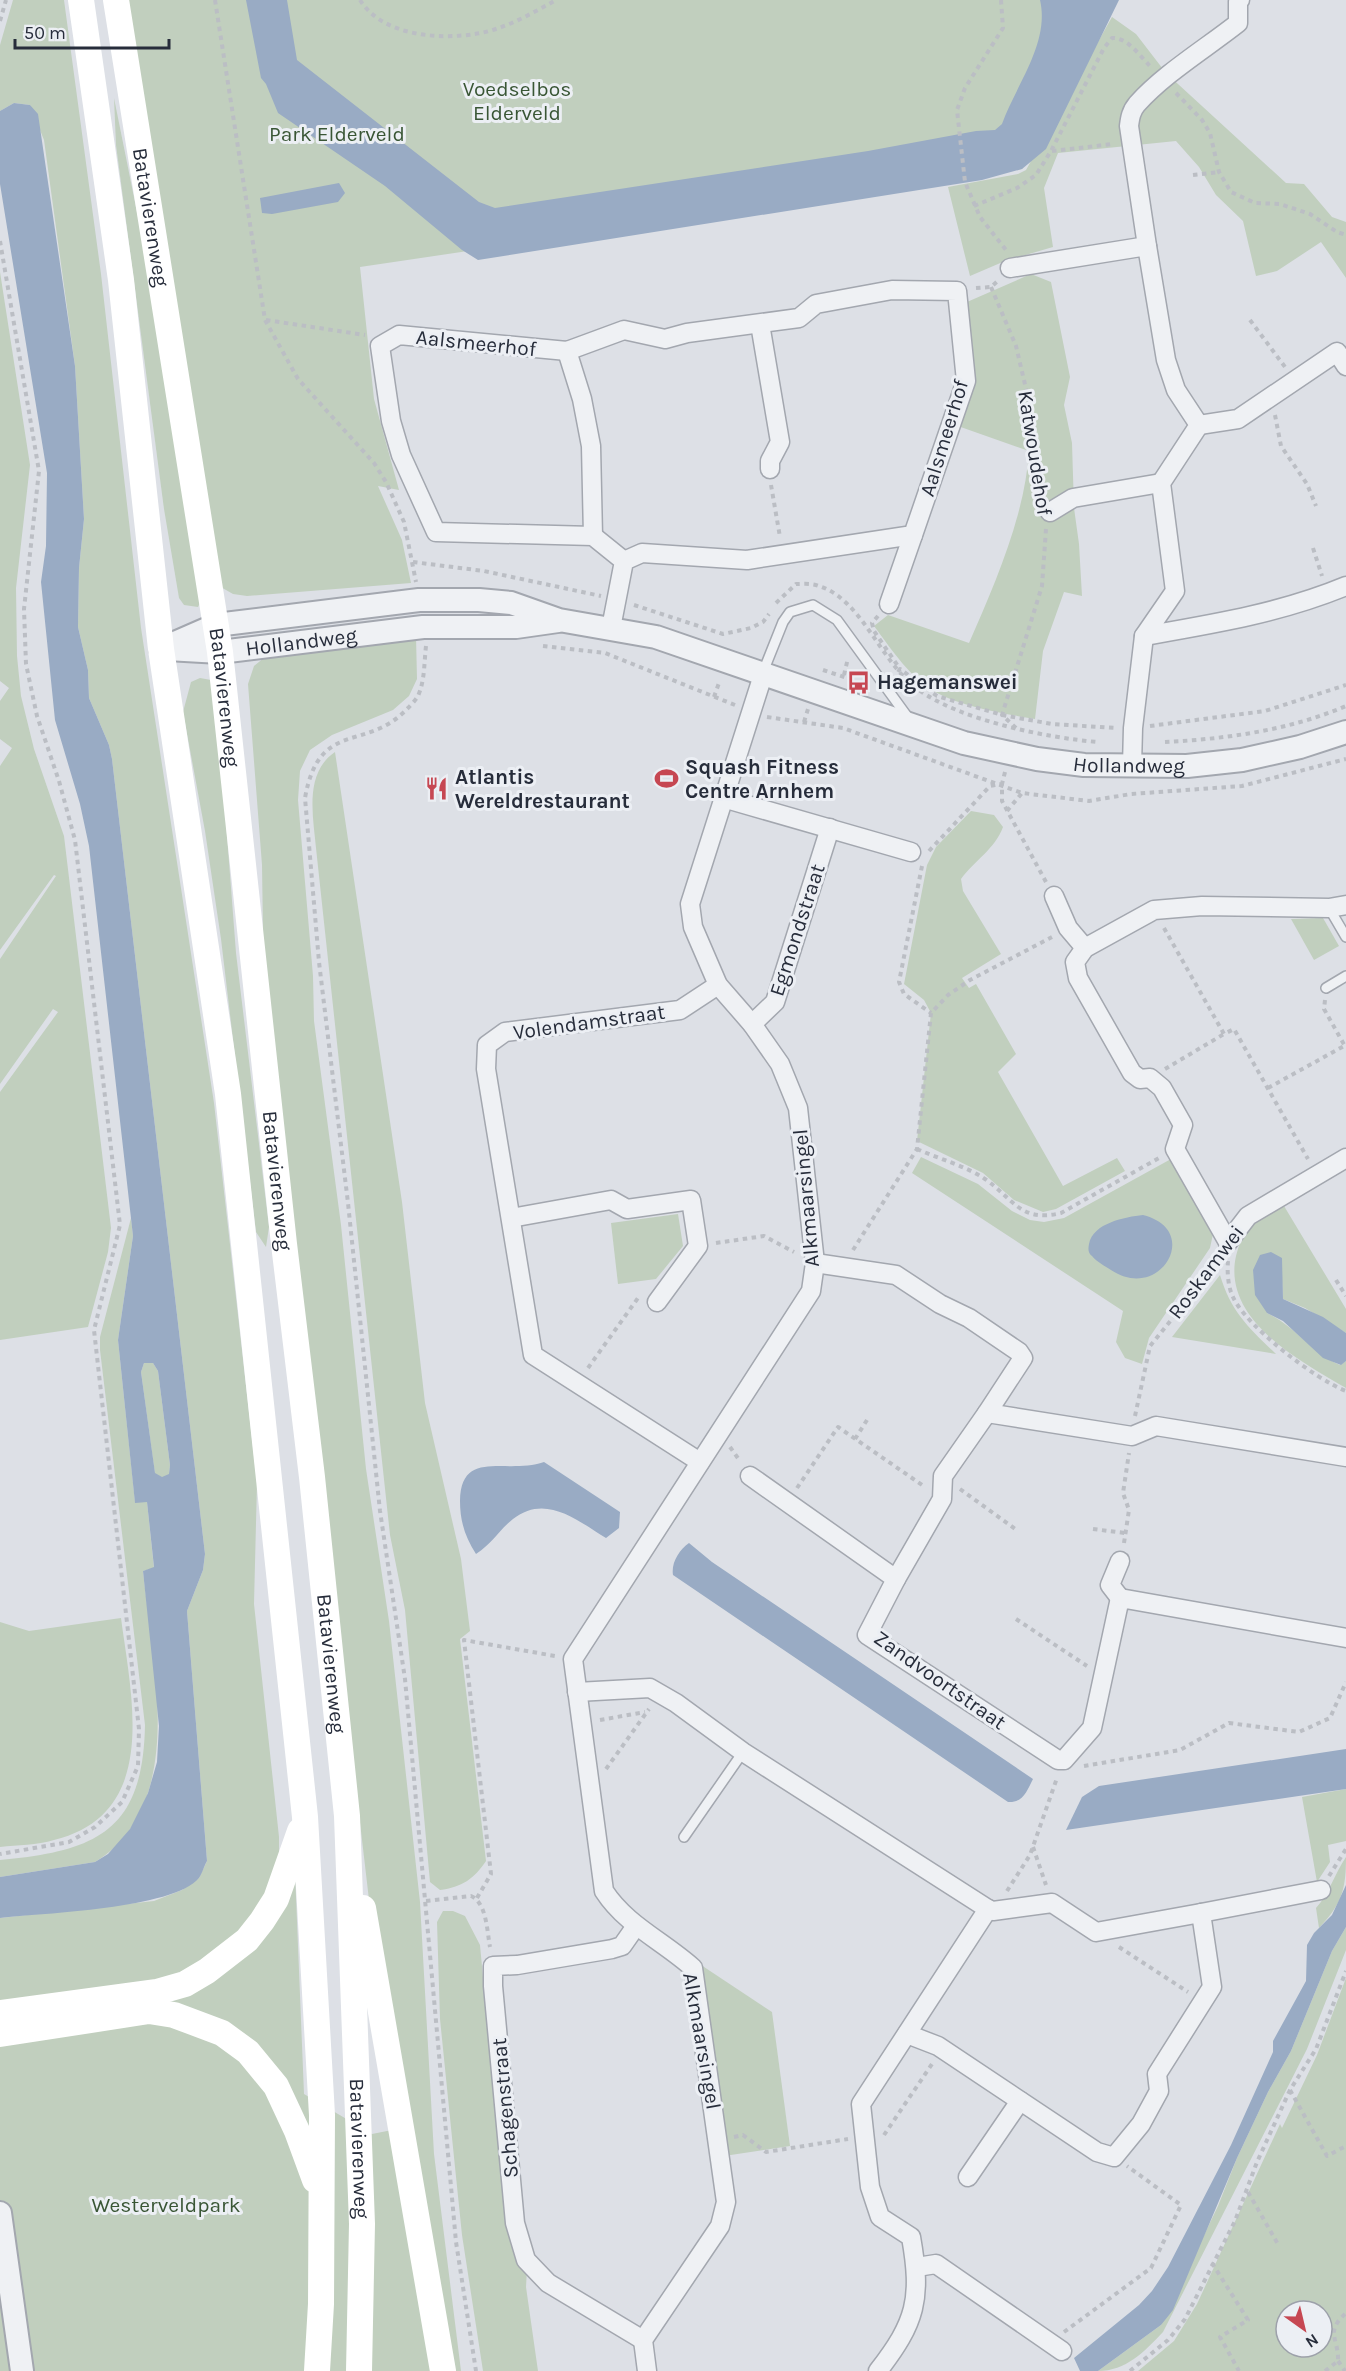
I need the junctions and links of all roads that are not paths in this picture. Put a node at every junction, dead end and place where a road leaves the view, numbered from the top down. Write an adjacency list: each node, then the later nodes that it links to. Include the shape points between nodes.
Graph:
1 (81, 0): 22 (main road, Batavierenweg, via 121,280)
2 (116, 0): 19 (main road, Batavierenweg)
3 (1240, 0): 4 (street, via 1238,22 1131,113 1129,126)
4 (1147, 246): 5 (street); 9 (street, via 1166,360 1176,390)
5 (1010, 268)
6 (760, 324): 7 (street, Aalsmeerhof, via 665,339 624,330); 10 (street, via 780,442); 13 (street, Aalsmeerhof, via 799,318 816,304 881,292 957,291 966,381)
7 (567, 351): 14 (street, Aalsmeerhof, via 591,446); 14 (street, Aalsmeerhof, via 399,335 380,346 391,421 401,455 436,532)
8 (1343, 355): 9 (street, via 1294,381 1238,419)
9 (1199, 425): 11 (street)
10 (770, 469)
11 (1161, 483): 12 (street, Katwoudehof, via 1073,498); 21 (street, via 1175,591)
12 (1047, 513)
13 (913, 535): 15 (street, via 747,560 642,553); 17 (street, Aalsmeerhof)
14 (593, 536): 15 (street)
15 (624, 561): 20 (street)
16 (1346, 586): 21 (street, via 1241,619)
17 (889, 604)
18 (559, 620): 19 (street, Hollandweg, via 511,603 419,600); 20 (street, Hollandweg); 23 (street, Hollandweg, via 428,638)
19 (216, 625): 22 (street, Hollandweg); 23 (main road, Batavierenweg)
20 (611, 628): 24 (street, Hollandweg, via 656,637)
21 (1144, 636): 27 (street)
22 (161, 649): 23 (street, Hollandweg); 53 (main road, Batavierenweg, via 228,1094)
23 (220, 652): 55 (main road, Batavierenweg, via 312,1477 346,1816)
24 (763, 675): 25 (street, Hollandweg); 25 (lane, via 790,612 813,605 837,620); 28 (street, Alkmaarsingel)
25 (914, 726): 27 (street, Hollandweg, via 1011,755 1084,765)
26 (1346, 732): 27 (street, Hollandweg, via 1242,760)
27 (1132, 766)
28 (723, 798): 29 (street); 36 (street, Alkmaarsingel, via 690,904 693,927)
29 (830, 828): 30 (street); 38 (street, Egmondstraat, via 776,1002)
30 (911, 852)
31 (1054, 896): 34 (street, via 1068,928)
32 (1337, 907): 33 (lane); 34 (street, via 1202,906 1154,910)
33 (1346, 937)
34 (1085, 948): 39 (street, Roskamwei, via 1075,962 1078,978 1132,1073 1140,1079 1150,1078 1162,1088 1183,1125 1175,1149 1228,1242 1248,1216)
35 (1346, 976): 37 (lane)
36 (718, 985): 38 (street, Alkmaarsingel); 40 (street, Volendamstraat, via 680,1010 505,1032 488,1046 486,1069)
37 (1326, 988)
38 (752, 1024): 41 (street, Alkmaarsingel, via 780,1064 798,1108)
39 (1346, 1158)
40 (511, 1218): 42 (street, via 611,1200 627,1209 691,1200 698,1246); 45 (street, Volendamstraat, via 533,1355)
41 (815, 1263): 43 (street, via 896,1275 1019,1352 1023,1358); 45 (street, Alkmaarsingel, via 811,1291)
42 (657, 1302)
43 (987, 1413): 44 (street, via 1132,1436 1156,1426); 48 (street, via 943,1476 942,1498)
44 (1346, 1456)
45 (700, 1462): 51 (street, Alkmaarsingel, via 573,1659)
46 (750, 1476): 48 (street)
47 (1120, 1561): 49 (street, via 1110,1585)
48 (896, 1579): 49 (street, Zandvoortstraat, via 867,1635 1062,1765 1092,1728)
49 (1120, 1598): 50 (street)
50 (1346, 1638)
51 (578, 1692): 52 (street, via 650,1688); 59 (street, Alkmaarsingel, via 604,1891 615,1909)
52 (743, 1752): 54 (lane); 57 (street)
53 (305, 1817): 60 (main road, via 276,1899 248,1940 207,1971 185,1984 149,1994); 65 (main road, Batavierenweg, via 322,2115)
54 (684, 1837)
55 (348, 1879): 72 (main road, Batavierenweg, via 362,2224); 73 (main road, via 362,1903)
56 (1321, 1890): 58 (street)
57 (991, 1910): 58 (street, via 1052,1903 1096,1932); 62 (street)
58 (1201, 1913): 63 (street, via 1212,1987 1158,2074 1159,2091 1141,2124 1114,2157 1097,2152)
59 (636, 1926): 68 (street, Alkmaarsingel, via 693,1968 726,2202 720,2226); 68 (street, Schagenstraat, via 622,1946 612,1949 493,1966 515,2223 526,2260 548,2283)
60 (0, 2013)
61 (0, 2034): 65 (main road, via 149,2011 174,2015 222,2033 248,2052 276,2086 307,2154)
62 (907, 2034): 63 (street, via 942,2049); 67 (street, via 861,2104 870,2187 880,2217 911,2237)
63 (1020, 2101): 64 (street)
64 (968, 2176)
65 (322, 2204): 71 (main road, Batavierenweg)
66 (0, 2213): 70 (street)
67 (916, 2267): 69 (street, via 936,2264); 75 (street, via 916,2307 902,2341)
68 (643, 2340): 74 (street)
69 (1056, 2346)
70 (22, 2371)
71 (317, 2371)
72 (359, 2371)
73 (443, 2371)
74 (647, 2371)
75 (878, 2371)

